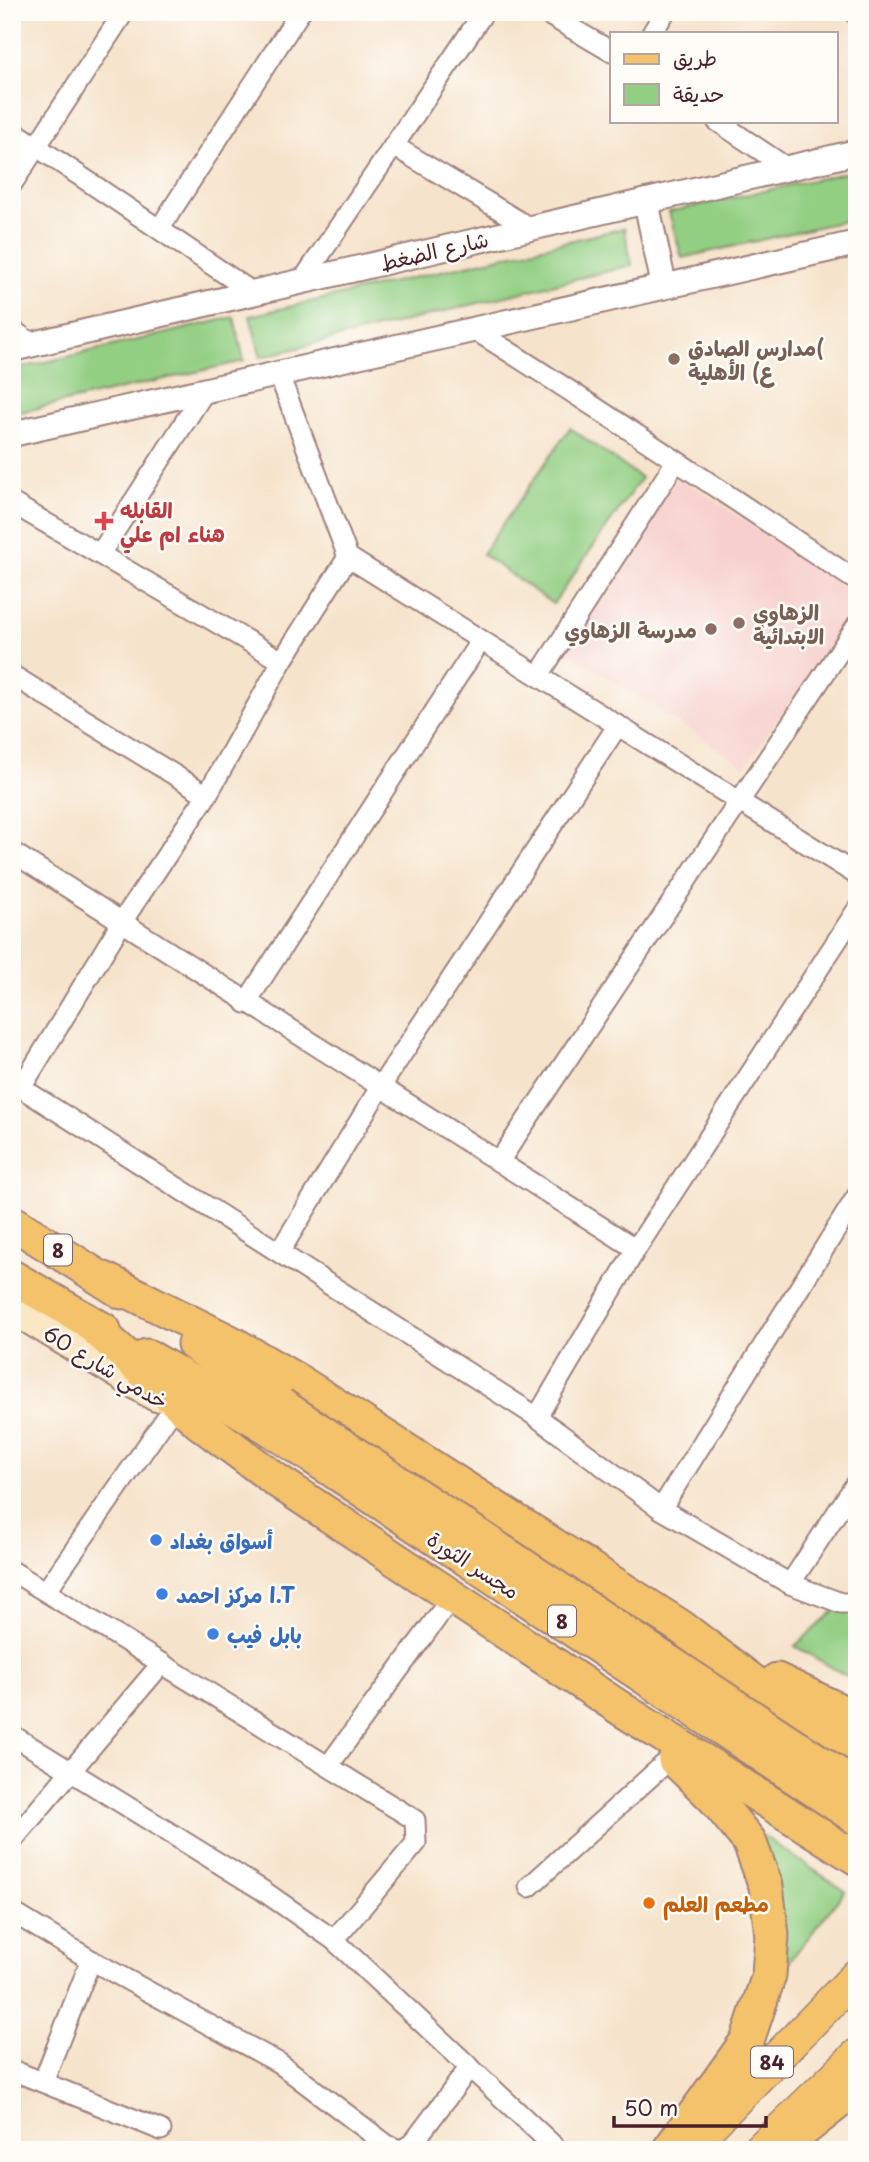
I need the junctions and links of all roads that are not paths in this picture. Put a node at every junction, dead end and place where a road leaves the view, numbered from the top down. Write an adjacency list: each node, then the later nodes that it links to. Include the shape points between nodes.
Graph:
1 (124, 12): 10 (street)
2 (300, 12): 16 (street)
3 (484, 12): 11 (street)
4 (544, 12): 7 (street)
5 (665, 12): 6 (street)
6 (653, 32)
7 (610, 51)
8 (718, 122): 13 (street)
9 (12, 130): 10 (street)
10 (36, 146): 14 (street); 16 (street)
11 (394, 146): 17 (street); 19 (street)
12 (857, 152): 13 (street, شارع الضغط)
13 (787, 168): 15 (street, شارع الضغط)
14 (12, 184)
15 (646, 201): 17 (street, شارع الضغط); 20 (street)
16 (160, 228): 21 (street)
17 (530, 228): 19 (street, شارع الضغط)
18 (857, 243): 20 (street)
19 (303, 280): 21 (street, شارع الضغط)
20 (664, 286): 22 (street)
21 (252, 292): 24 (street, شارع الضغط)
22 (472, 329): 25 (street); 28 (street, via 576,393)
23 (12, 330): 24 (street)
24 (23, 347)
25 (278, 372): 26 (street); 31 (street)
26 (206, 389): 27 (street); 30 (street)
27 (12, 434)
28 (675, 463): 32 (street); 37 (street)
29 (12, 503): 30 (street)
30 (100, 554): 35 (street)
31 (348, 556): 34 (street); 35 (street)
32 (857, 581)
33 (857, 625): 40 (street)
34 (481, 639): 37 (street); 45 (street)
35 (282, 661): 39 (street)
36 (12, 675): 39 (street)
37 (539, 676): 38 (street)
38 (618, 725): 40 (street); 47 (street)
39 (207, 795): 44 (street)
40 (739, 801): 42 (street); 48 (street)
41 (12, 852): 44 (street)
42 (857, 875)
43 (857, 910): 51 (street)
44 (123, 920): 45 (street); 46 (street)
45 (246, 1003): 47 (street)
46 (17, 1085): 52 (street)
47 (381, 1086): 48 (street); 52 (street)
48 (500, 1160): 51 (street)
49 (857, 1196): 61 (street)
50 (12, 1222): 54 (highway, 8)
51 (636, 1249): 59 (street)
52 (280, 1251): 59 (street)
53 (12, 1277): 56 (highway, 8)
54 (104, 1279): 58 (highway, مجسر الثورة / 8); 67 (highway, via 301,1383)
55 (15, 1319): 57 (main road, خدمي شارع 60)
56 (85, 1319): 57 (highway); 58 (highway, مجسر الثورة / 8)
57 (187, 1415): 64 (street); 65 (highway)
58 (273, 1416): 77 (highway, مجسر الثورة / 8, bridge); 79 (highway, مجسر الثورة / 8, bridge)
59 (537, 1418): 61 (street)
60 (857, 1482): 63 (street)
61 (661, 1509): 63 (street)
62 (12, 1571): 64 (street)
63 (790, 1584): 66 (street, via 841,1603)
64 (46, 1591): 68 (street)
65 (452, 1597): 69 (highway); 75 (street)
66 (857, 1602)
67 (681, 1627): 70 (highway); 71 (highway)
68 (162, 1663): 75 (street); 76 (street)
69 (623, 1710): 74 (highway); 78 (highway)
70 (798, 1716): 73 (highway); 78 (highway, via 813,1744 808,1774 795,1791 774,1800)
71 (857, 1719)
72 (12, 1735): 76 (street)
73 (857, 1751)
74 (672, 1757): 82 (street); 95 (highway, via 749,1841 766,1886 772,1935 769,1975 747,2041)
75 (329, 1765): 84 (street, via 415,1820 417,1832 416,1843)
76 (70, 1773): 80 (street); 84 (street, via 262,1890)
77 (857, 1787)
78 (751, 1791): 81 (highway)
79 (857, 1818)
80 (12, 1841)
81 (857, 1858)
82 (529, 1887)
83 (12, 1912): 85 (street)
84 (334, 1940): 88 (street)
85 (91, 1960): 90 (street); 93 (street, via 279,2063 387,2145)
86 (857, 1975): 96 (main road, 84)
87 (857, 2055): 97 (main road, 84)
88 (470, 2067): 93 (street, via 413,2143); 94 (street)
89 (12, 2070): 90 (street)
90 (43, 2082): 92 (street)
91 (857, 2087): 98 (highway)
92 (161, 2130)
93 (401, 2150)
94 (558, 2150)
95 (669, 2150)
96 (687, 2150)
97 (759, 2150)
98 (778, 2150)

